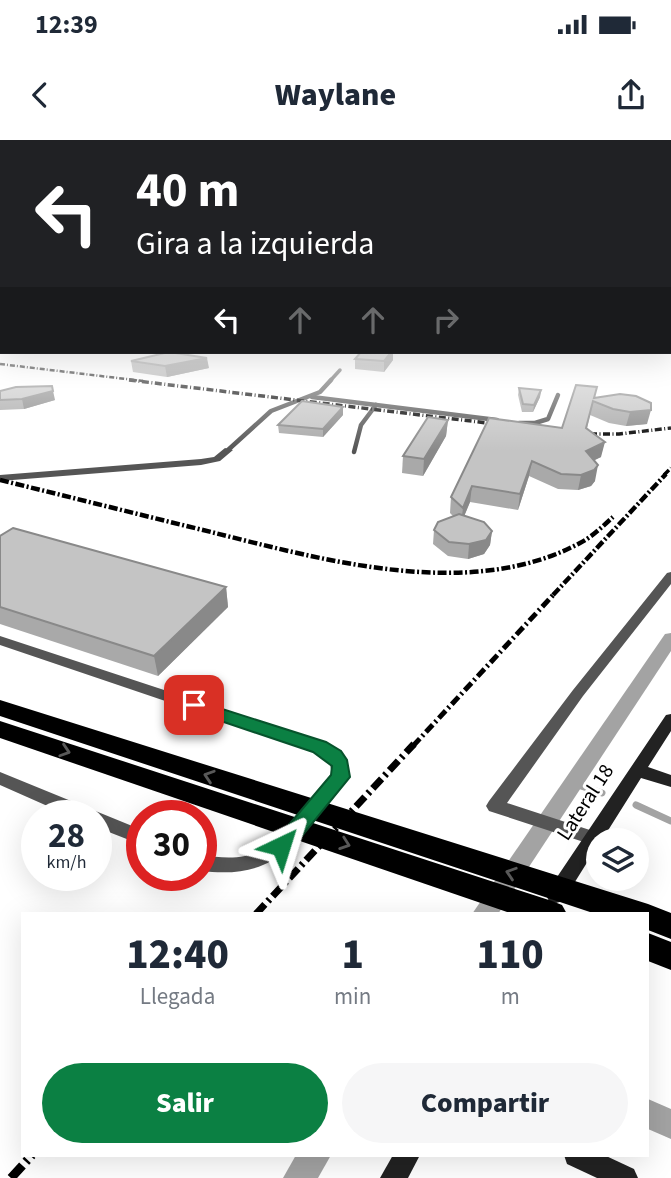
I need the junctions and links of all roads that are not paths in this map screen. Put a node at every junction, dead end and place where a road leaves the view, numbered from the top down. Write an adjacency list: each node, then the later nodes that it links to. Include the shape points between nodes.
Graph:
1 (340, 370): 3 (lane)
2 (558, 396): 4 (lane, via 548,419 535,423)
3 (312, 397): 4 (lane); 5 (lane, via 271,411)
4 (376, 405): 6 (lane, via 361,425)
5 (228, 450): 7 (street, via 209,461)
6 (354, 452)
7 (0, 478)
8 (671, 576): 18 (street, via 495,806)
9 (0, 640): 19 (street, via 319,747 334,756 341,765 340,777 281,846 247,865)
10 (0, 708): 17 (highway, one-way to 10)
11 (671, 719): 13 (main road, Lateral 18)
12 (0, 729): 17 (highway, one-way to 17)
13 (637, 770): 15 (main road); 18 (main road, Lateral 18)
14 (0, 778): 16 (street)
15 (671, 781)
16 (51, 800)
17 (266, 806): 21 (highway, one-way to 21); 22 (highway, one-way to 17)
18 (584, 835): 20 (main road, Lateral 18)
19 (217, 866)
20 (545, 912)
21 (547, 912)
22 (633, 912)
23 (649, 918): 24 (highway)
24 (671, 926)
25 (649, 947): 26 (highway)
26 (671, 956)
27 (407, 1157): 29 (main road)
28 (580, 1157): 30 (main road)
29 (393, 1178)
30 (625, 1178)

